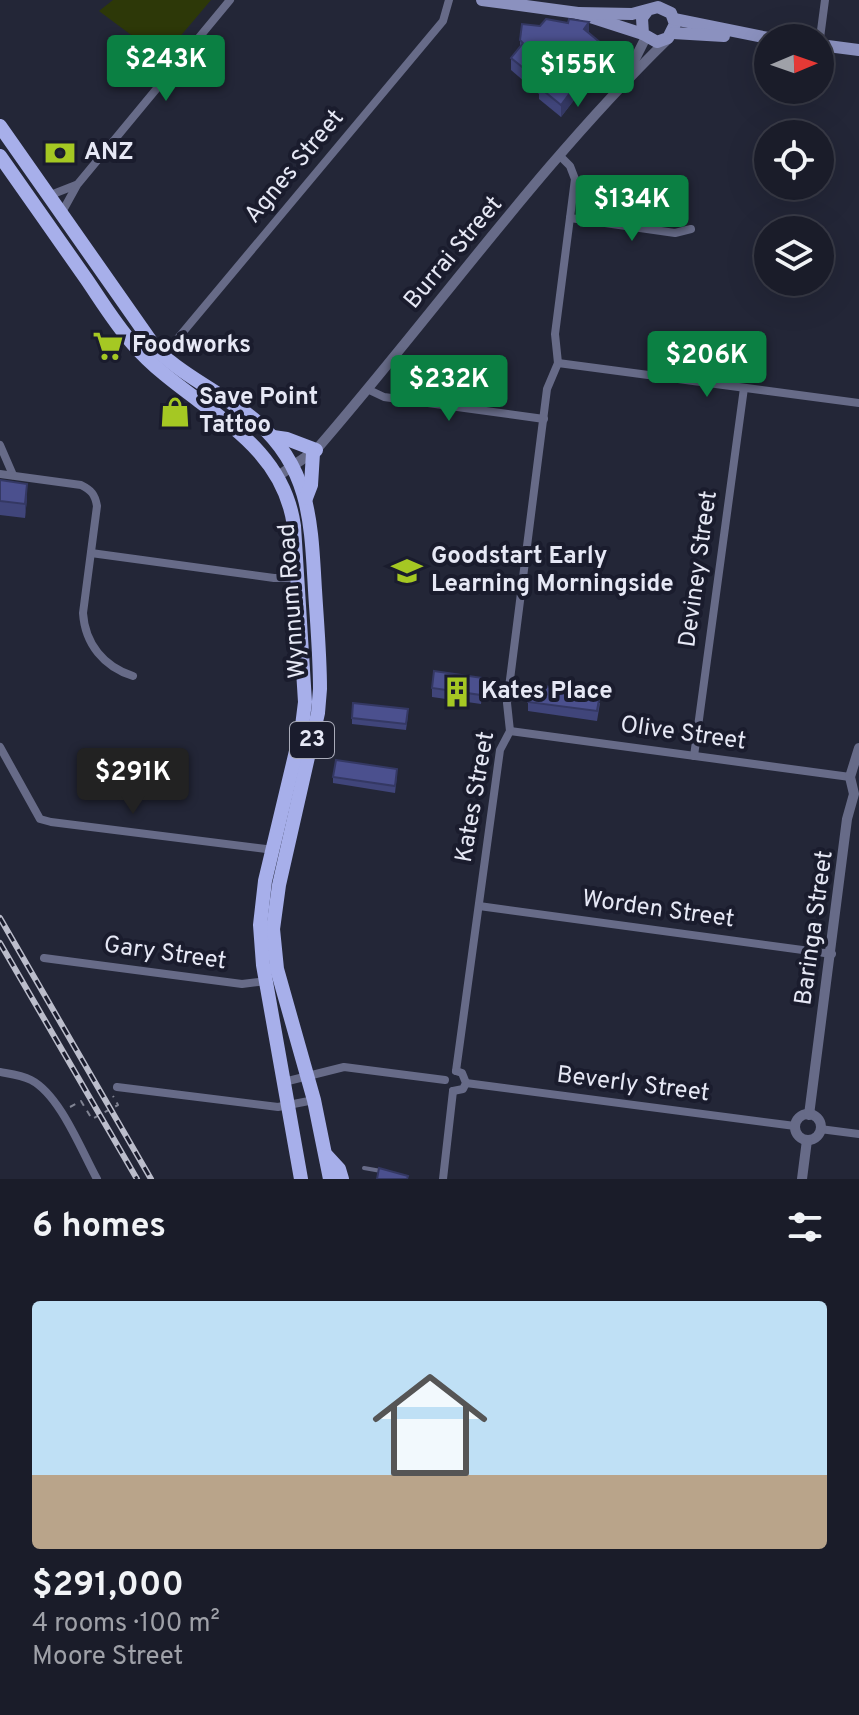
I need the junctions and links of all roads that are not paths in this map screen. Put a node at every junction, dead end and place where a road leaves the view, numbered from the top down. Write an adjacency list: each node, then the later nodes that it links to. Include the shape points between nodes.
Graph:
1 (230, 0): 20 (street)
2 (449, 0): 27 (street, Agnes Street, via 443,21)
3 (489, 0): 7 (main road)
4 (825, 0): 8 (street)
5 (653, 6): 6 (main road); 7 (main road, via 632,14); 10 (main road, via 642,18)
6 (671, 11): 9 (main road); 11 (main road)
7 (578, 13): 10 (main road)
8 (822, 24)
9 (754, 34)
10 (645, 36): 11 (main road, via 657,42); 15 (street, Burrai Street)
11 (671, 36): 12 (main road); 15 (street, Burrai Street)
12 (754, 38)
13 (834, 47): 14 (main road)
14 (859, 50)
15 (622, 84): 18 (street, Burrai Street)
16 (3, 131): 19 (main road); 21 (main road, Wynnum Road / 23)
17 (0, 156): 19 (main road, Wynnum Road / 23)
18 (560, 156): 23 (street, Kates Street, via 574,173); 30 (street, Burrai Street)
19 (10, 171): 26 (main road, Wynnum Road / 23)
20 (77, 185): 21 (street); 22 (street)
21 (48, 196): 22 (main road, Wynnum Road / 23)
22 (61, 214): 25 (main road, Wynnum Road / 23)
23 (570, 218): 24 (street, via 675,233); 28 (street, Kates Street, via 555,334)
24 (691, 229)
25 (97, 266): 26 (main road, via 100,284 125,319); 27 (main road, Wynnum Road / 23)
26 (123, 332): 39 (main road, Wynnum Road / 23, via 160,371 249,440)
27 (163, 356): 33 (main road, Wynnum Road / 23)
28 (558, 363): 29 (street); 32 (street, Kates Street)
29 (744, 388): 31 (street); 47 (street, Deviney Street)
30 (367, 389): 32 (street, via 384,397); 35 (street, Burrai Street)
31 (859, 403)
32 (544, 419): 44 (street, Kates Street, via 507,703)
33 (273, 437): 35 (main road); 36 (main road, Wynnum Road / 23)
34 (0, 445): 38 (street)
35 (314, 451): 36 (street, Burrai Street); 40 (main road)
36 (293, 466): 39 (street, Burrai Street); 40 (main road, Wynnum Road / 23)
37 (0, 474): 38 (street)
38 (13, 475): 41 (street, via 90,489 97,506)
39 (278, 476): 42 (main road, Wynnum Road / 23, via 292,512)
40 (306, 498): 50 (main road, Wynnum Road / 23, via 320,689)
41 (91, 553): 42 (street); 43 (street, via 84,629 97,653 118,672)
42 (297, 578): 50 (main road, Wynnum Road / 23, via 305,702)
43 (133, 676)
44 (510, 731): 47 (street, Olive Street); 51 (street, Kates Street, via 500,750)
45 (0, 747): 50 (street, via 40,819)
46 (859, 748): 48 (street)
47 (694, 756): 48 (street, Olive Street)
48 (850, 777): 49 (street, Baringa Street)
49 (856, 794): 52 (street, Baringa Street, via 847,819)
50 (279, 851): 54 (main road, Wynnum Road / 23)
51 (479, 906): 52 (street, Worden Street); 55 (street, Kates Street)
52 (832, 954): 65 (street, Baringa Street)
53 (44, 958): 54 (street, Gary Street, via 242,984)
54 (273, 980): 57 (main road, Wynnum Road / 23); 59 (main road, Wynnum Road / 23)
55 (456, 1071): 58 (street); 60 (street)
56 (0, 1072): 73 (street, via 33,1081 51,1097)
57 (306, 1075): 58 (street, via 344,1067); 59 (street); 63 (main road, Wynnum Road / 23)
58 (445, 1080): 62 (street)
59 (284, 1082): 64 (main road, Wynnum Road / 23)
60 (466, 1083): 62 (street); 66 (street, Beverly Street)
61 (117, 1087): 64 (street)
62 (453, 1091): 77 (street)
63 (314, 1100): 64 (street); 70 (main road, Wynnum Road / 23)
64 (287, 1105): 74 (main road, Wynnum Road / 23)
65 (809, 1115): 66 (street); 67 (street)
66 (795, 1126): 69 (street)
67 (820, 1129): 68 (street); 69 (street)
68 (859, 1134)
69 (807, 1140): 78 (street)
70 (326, 1156): 75 (main road, Wynnum Road / 23); 76 (main road)
71 (364, 1168): 72 (lane)
72 (393, 1174)
73 (97, 1179)
74 (301, 1179)
75 (330, 1179)
76 (342, 1179)
77 (443, 1179)
78 (802, 1179)

